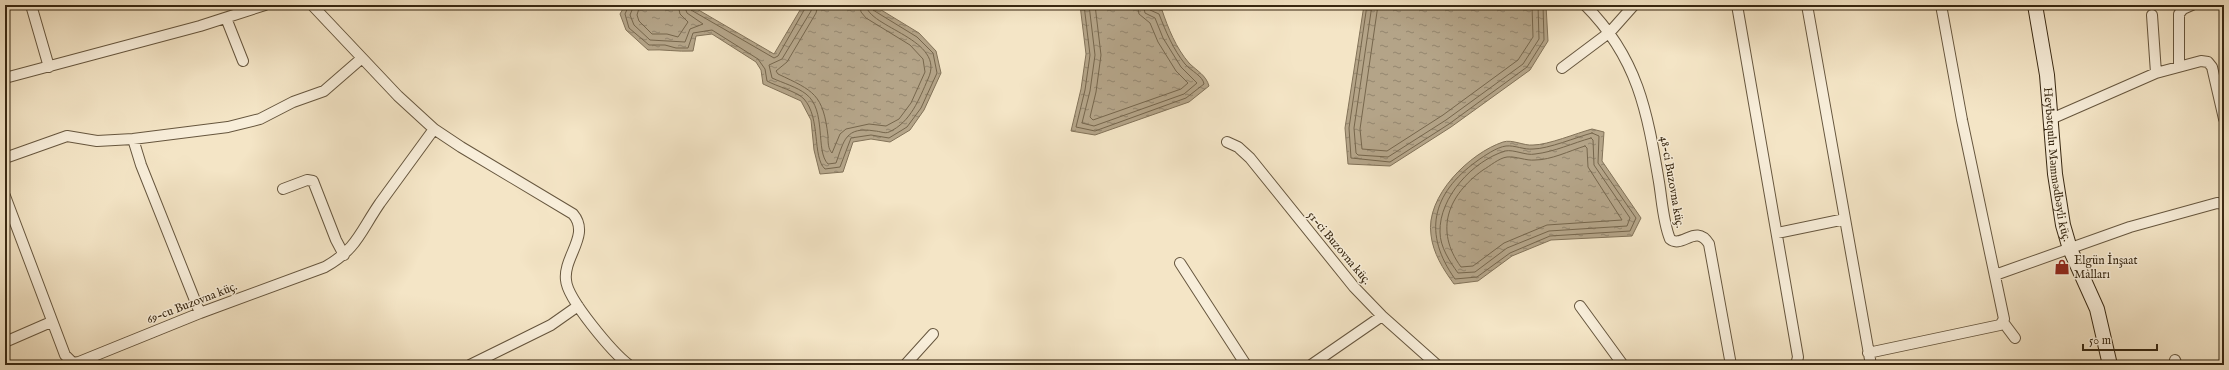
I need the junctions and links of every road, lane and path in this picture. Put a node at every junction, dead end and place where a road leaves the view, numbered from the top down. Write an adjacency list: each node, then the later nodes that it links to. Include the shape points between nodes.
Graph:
1 (31, 5): 17 (street)
2 (265, 5): 12 (street)
3 (312, 5): 14 (street)
4 (1585, 5): 13 (street, 48-ci Buzovna küç.)
5 (1634, 5): 13 (street)
6 (1737, 5): 31 (street)
7 (1807, 5): 30 (street)
8 (1941, 5): 35 (street, via 1963,127)
9 (2035, 5): 21 (street, Heybətqulu Məmmədbəyli küç., via 2047,75)
10 (2192, 5): 16 (street, via 2179,14)
11 (2152, 15): 19 (street)
12 (226, 18): 15 (street); 17 (street)
13 (1610, 32): 18 (street); 53 (street, 48-ci Buzovna küç., via 1642,99 1670,239 1678,241 1700,236 1705,237 1709,244)
14 (362, 58): 23 (street); 24 (street, via 324,91 293,102 260,119 228,127)
15 (243, 61)
16 (2179, 66): 19 (street); 22 (street, via 2201,61 2212,66)
17 (48, 67): 20 (street)
18 (1562, 68)
19 (2156, 73): 21 (street)
20 (5, 78)
21 (2051, 119): 32 (street, Heybətqulu Məmmədbəyli küç., via 2057,191)
22 (2224, 119)
23 (434, 129): 33 (street, 69-cu Buzovna küç., via 379,205 352,248); 36 (street, via 559,204 576,218 579,223 579,234 565,279 570,294)
24 (133, 139): 26 (street, via 97,141 67,136); 38 (street)
25 (1227, 142): 39 (street, 51-ci Buzovna küç., via 1238,147 1250,158 1332,262)
26 (5, 158)
27 (283, 189): 33 (street, via 307,180 313,181)
28 (5, 196): 40 (street, 69-cu Buzovna küç.)
29 (2224, 204): 32 (street, via 2218,203 2158,218)
30 (1845, 219): 31 (street); 45 (street)
31 (1777, 233): 54 (street, via 1798,357)
32 (2070, 249): 35 (street); 56 (street, Heybətqulu Məmmədbəyli küç., via 2097,310)
33 (344, 255): 38 (street, 69-cu Buzovna küç., via 325,267)
34 (1180, 263): 49 (street)
35 (1995, 275): 41 (street)
36 (578, 306): 46 (street, via 551,324); 47 (street, via 615,352)
37 (1580, 306): 52 (street)
38 (200, 313): 40 (street, 69-cu Buzovna küç., via 73,363 65,355)
39 (1382, 316): 50 (street); 51 (street, 51-ci Buzovna küç.)
40 (51, 322): 44 (street)
41 (2003, 322): 43 (street); 45 (street)
42 (934, 334): 48 (street)
43 (2015, 338)
44 (5, 342)
45 (1868, 353): 55 (street)
46 (470, 365)
47 (629, 365)
48 (905, 365)
49 (1246, 365)
50 (1311, 365)
51 (1438, 365)
52 (1623, 365)
53 (1731, 365)
54 (1796, 365)
55 (1871, 365)
56 (2110, 365)

